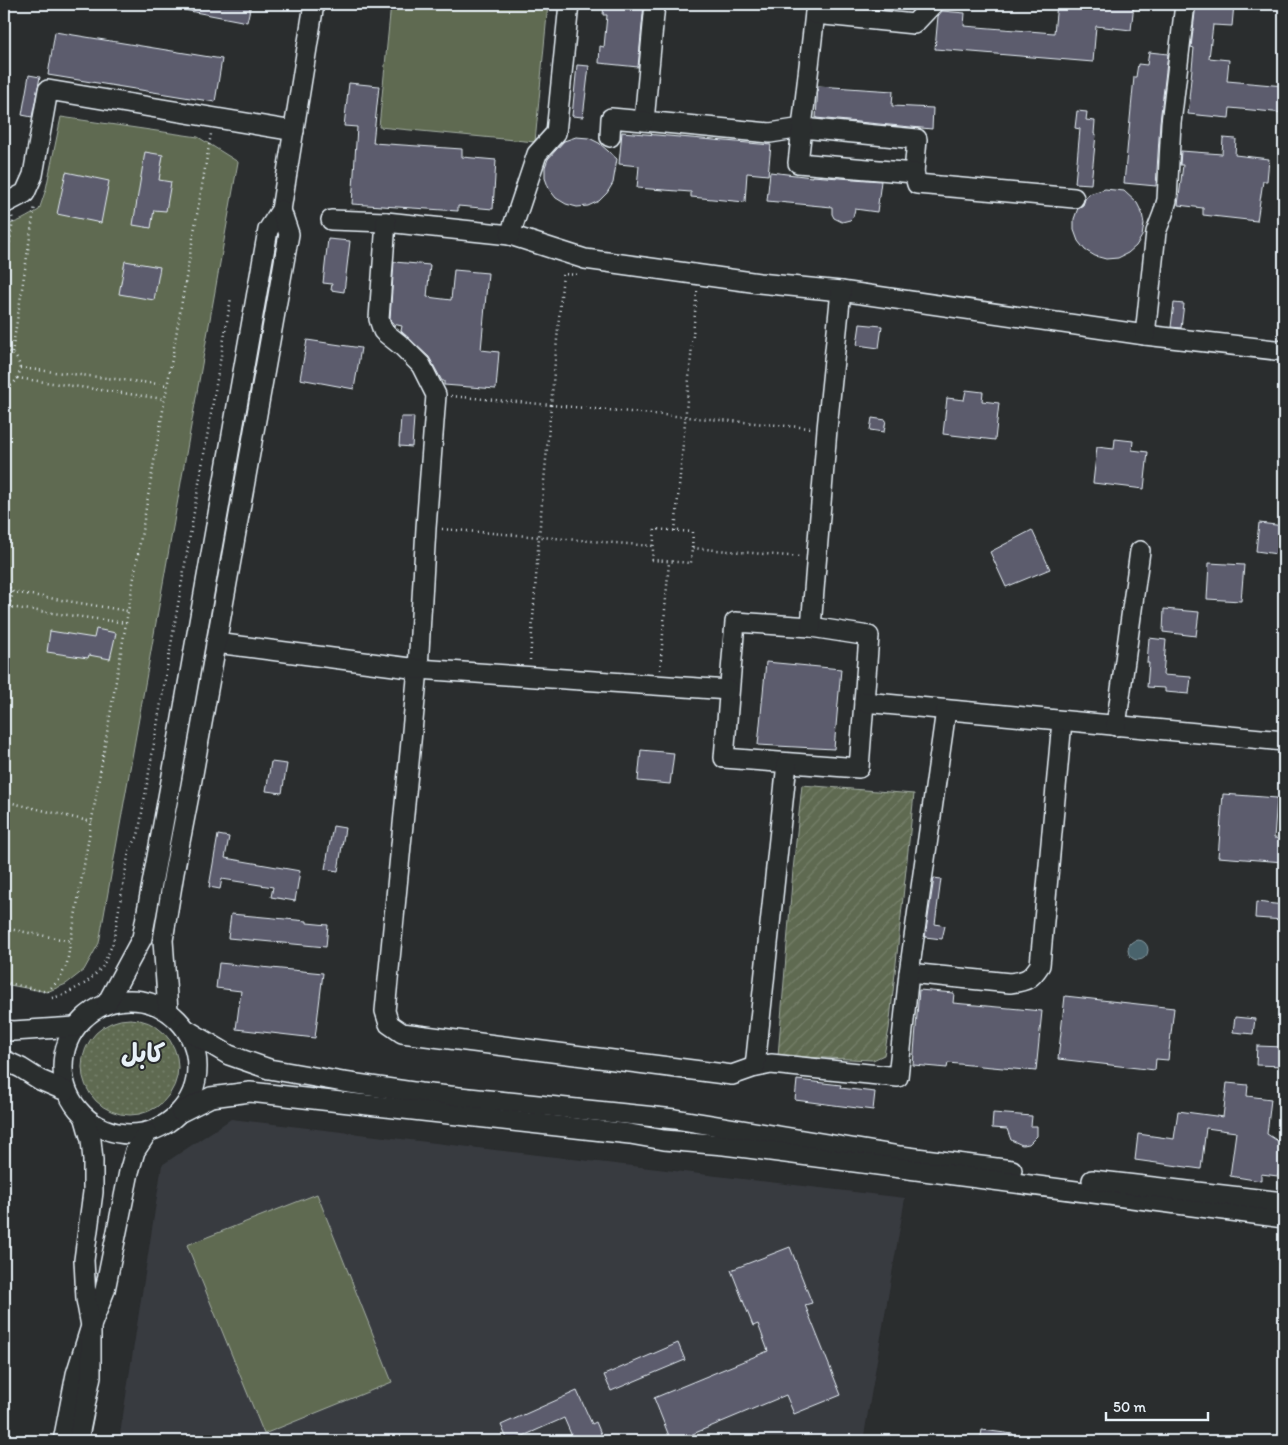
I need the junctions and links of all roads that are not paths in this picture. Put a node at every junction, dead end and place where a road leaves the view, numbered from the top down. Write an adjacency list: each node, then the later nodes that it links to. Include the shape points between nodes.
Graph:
1 (314, 4): 9 (street)
2 (569, 4): 17 (street, via 556,133 537,154)
3 (656, 4): 7 (street)
4 (933, 4): 6 (street, via 914,24)
5 (1185, 4): 19 (street, via 1172,106 1167,200 1156,232)
6 (816, 9): 8 (street)
7 (644, 121): 8 (street, via 770,133); 10 (street, via 611,118)
8 (802, 128): 11 (street, via 917,139); 11 (street, via 798,163)
9 (294, 131): 13 (street, via 48,90 34,175 25,193); 14 (street)
10 (610, 136)
11 (914, 172): 12 (street, via 917,184)
12 (1074, 198)
13 (6, 203)
14 (280, 210): 23 (street, via 289,234); 33 (street, via 268,230 142,938)
15 (331, 220): 16 (street)
16 (386, 222): 17 (street); 24 (street, via 379,319 383,331 421,365 436,395)
17 (510, 234): 18 (street, via 584,259)
18 (841, 291): 19 (street); 22 (street)
19 (1145, 334): 20 (street)
20 (1284, 352)
21 (1140, 551): 29 (street)
22 (811, 627): 25 (street, via 735,622); 26 (street, via 869,636)
23 (216, 643): 24 (street); 34 (street, via 164,940)
24 (418, 669): 25 (street); 39 (street, via 385,1010 389,1024 402,1033 732,1075)
25 (730, 690): 31 (street, via 724,758)
26 (864, 702): 27 (street); 31 (street, via 859,768)
27 (946, 710): 28 (street); 32 (street)
28 (1062, 721): 29 (street); 32 (street, via 1040,965 1034,975 1026,981 1010,983)
29 (1116, 726): 30 (street)
30 (1284, 741)
31 (787, 763): 39 (street)
32 (909, 972): 39 (street, via 898,1077 771,1064)
33 (106, 1003): 34 (street, via 138,1000); 35 (street)
34 (168, 1011): 36 (street)
35 (75, 1027): 37 (street); 40 (street, via 64,1047 61,1069)
36 (187, 1030): 41 (street, via 198,1058 195,1087); 44 (street, via 229,1055 269,1069 438,1095 675,1119)
37 (9, 1031)
38 (4, 1060): 40 (street)
39 (755, 1068)
40 (66, 1091): 42 (street)
41 (181, 1112): 43 (street); 44 (street, via 211,1096 250,1092 664,1140)
42 (85, 1119): 43 (street, via 114,1134); 47 (street, via 94,1160 84,1260)
43 (147, 1133): 47 (street, via 135,1151 105,1290)
44 (813, 1149): 45 (street); 46 (street)
45 (1284, 1202)
46 (1284, 1218)
47 (91, 1326): 48 (street, via 76,1374); 49 (street, via 91,1376)
48 (63, 1441)
49 (78, 1441)

